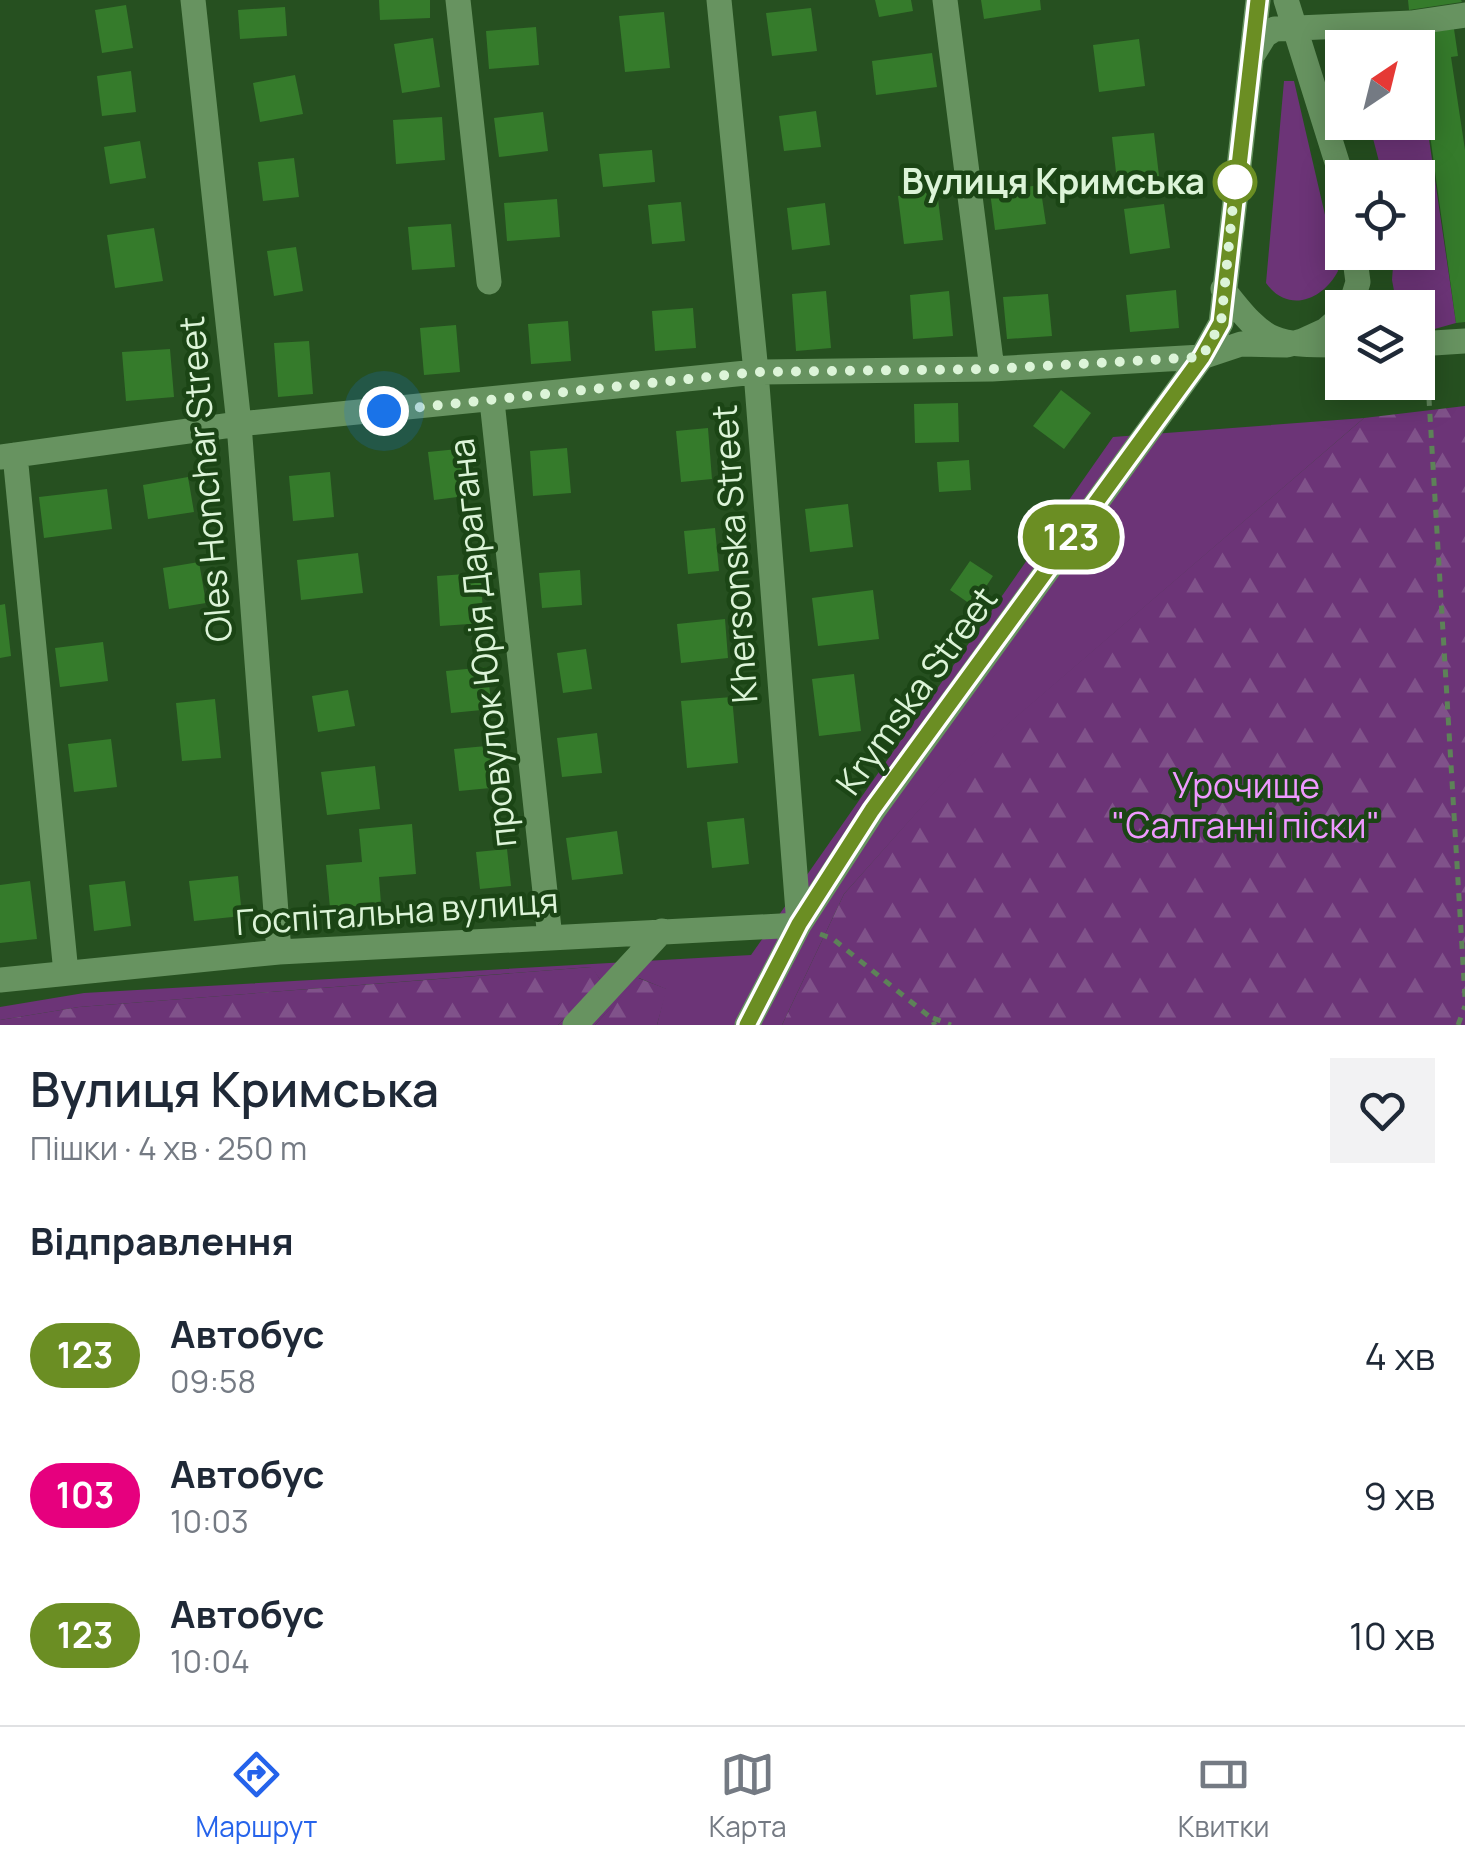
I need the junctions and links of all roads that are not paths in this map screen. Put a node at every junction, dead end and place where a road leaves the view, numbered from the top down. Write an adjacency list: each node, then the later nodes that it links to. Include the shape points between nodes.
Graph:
1 (193, 0): 26 (street, Oles Honchar Street)
2 (458, 0): 12 (street)
3 (718, 0): 24 (street, Khersonska Street)
4 (945, 0): 23 (street)
5 (1258, 0): 9 (street, Krymska Street)
6 (1286, 0): 8 (street)
7 (1465, 15): 8 (street)
8 (1298, 28): 9 (street, via 1265,35); 10 (street)
9 (1249, 61): 14 (street, Krymska Street)
10 (1337, 160)
11 (1356, 270): 13 (street)
12 (489, 282)
13 (1358, 282): 15 (street); 16 (street)
14 (1223, 289): 21 (street, via 1262,332); 22 (street, Krymska Street, via 1221,323)
15 (1356, 290)
16 (1364, 290)
17 (1325, 329): 21 (street)
18 (1465, 341): 19 (street)
19 (1435, 342)
20 (1325, 344): 21 (street)
21 (1287, 345): 22 (street, via 1241,344)
22 (1202, 357): 23 (street); 28 (street, Krymska Street, via 872,810)
23 (992, 369): 24 (street)
24 (756, 372): 25 (street); 28 (street, Khersonska Street)
25 (492, 401): 26 (street); 30 (street, провулок Юрія Дарагана)
26 (239, 424): 27 (street); 31 (street, Oles Honchar Street)
27 (7, 456): 32 (street)
28 (799, 924): 29 (street, Госпітальна вулиця); 35 (street, Krymska Street)
29 (662, 932): 30 (street, Госпітальна вулиця); 34 (street)
30 (550, 938): 31 (street, Госпітальна вулиця)
31 (279, 952): 32 (street, Госпітальна вулиця)
32 (66, 973): 33 (street, Госпітальна вулиця)
33 (0, 980)
34 (575, 1025)
35 (747, 1025)

